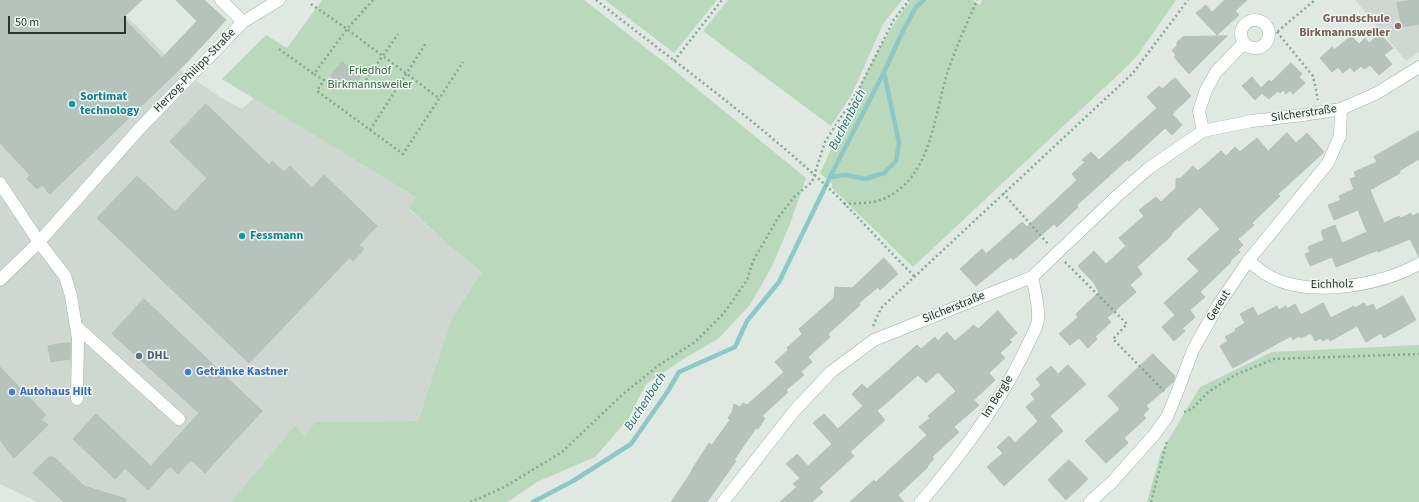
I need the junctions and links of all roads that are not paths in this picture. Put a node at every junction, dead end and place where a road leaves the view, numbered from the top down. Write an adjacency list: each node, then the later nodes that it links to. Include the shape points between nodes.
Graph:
1 (221, 0): 3 (street)
2 (279, 0): 3 (street, Herzog-Philipp-Straße)
3 (243, 22): 9 (street, Herzog-Philipp-Straße, via 140,128)
4 (1244, 42): 4 (street, via 1242,29 1253,20 1262,22 1273,33 1259,47 1251,47); 7 (street, via 1216,72 1206,90 1199,111)
5 (1419, 67): 6 (street, Silcherstraße, via 1377,93)
6 (1341, 108): 7 (street, Silcherstraße); 10 (street, Gereut, via 1340,136 1328,163)
7 (1202, 131): 12 (street, Silcherstraße, via 1149,168)
8 (0, 183): 9 (street)
9 (39, 242): 13 (street, Herzog-Philipp-Straße); 14 (street, via 65,276)
10 (1248, 261): 11 (street, Eichholz, via 1271,277 1289,284 1317,287 1362,284 1406,271); 19 (street, Gereut, via 1217,307 1193,350 1167,417 1112,482)
11 (1419, 264)
12 (1032, 277): 17 (street, Silcherstraße, via 874,340 831,372 795,410); 18 (street, Im Bergle, via 1038,321 1022,358 971,440)
13 (0, 280)
14 (77, 327): 15 (street); 16 (street)
15 (77, 399)
16 (179, 419)
17 (723, 502)
18 (921, 502)
19 (1090, 502)

